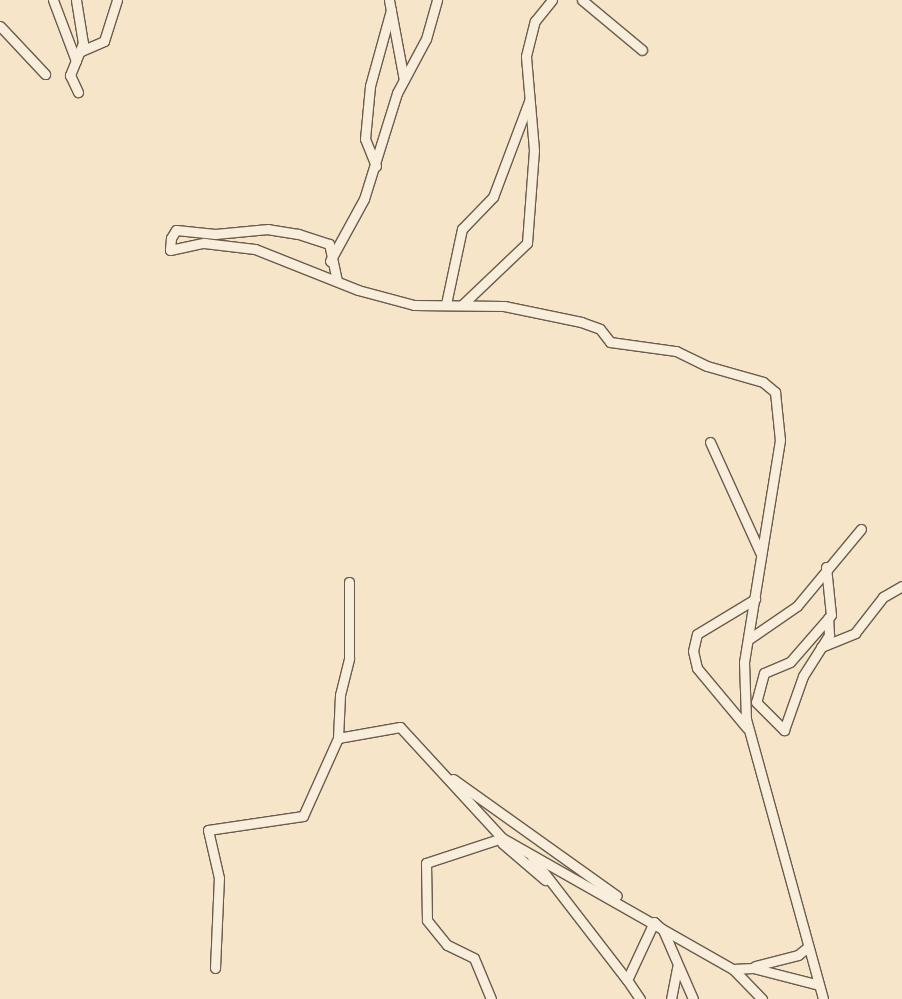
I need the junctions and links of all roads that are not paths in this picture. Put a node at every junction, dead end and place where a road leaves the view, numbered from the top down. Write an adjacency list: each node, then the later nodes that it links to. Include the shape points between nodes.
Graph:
1 (53, 0): 12 (street)
2 (76, 0): 11 (street)
3 (117, 0): 11 (street, via 104,41)
4 (389, 0): 8 (street)
5 (437, 0): 14 (street, via 426,38)
6 (552, 0): 16 (street, via 535,21 526,56)
7 (582, 0): 10 (street)
8 (391, 10): 14 (street); 17 (street, via 370,86 365,139)
9 (0, 26): 13 (street)
10 (642, 50)
11 (81, 52): 12 (street)
12 (76, 61): 15 (street, via 70,75)
13 (45, 74)
14 (404, 80): 17 (street)
15 (78, 92)
16 (530, 98): 20 (street, via 492,196 462,229); 21 (street, via 534,150 527,243)
17 (376, 166): 18 (street)
18 (330, 261): 19 (street); 19 (street, via 329,244 268,229 215,234 176,230 171,238 170,250 204,243 255,249)
19 (337, 281): 20 (street, via 414,305)
20 (446, 304): 21 (street)
21 (463, 304): 24 (street, via 504,306 581,322 600,329 610,342 676,352 707,366 763,382 775,392 780,440)
22 (710, 442): 24 (street)
23 (861, 529): 25 (street)
24 (760, 553): 28 (street)
25 (826, 567): 29 (street); 30 (street, via 797,606)
26 (349, 582): 33 (street, via 349,658 340,695)
27 (902, 586): 31 (street, via 884,597 855,633)
28 (755, 599): 30 (street); 32 (street, via 698,634 693,651 697,668)
29 (828, 618): 31 (street, via 829,635); 31 (street, via 790,662 764,673 756,702 784,730 803,676)
30 (749, 639): 32 (street, via 744,662)
31 (821, 647)
32 (749, 730): 39 (street)
33 (338, 738): 34 (street, via 400,727); 41 (street, via 303,816 208,830 219,878)
34 (437, 768): 35 (street); 38 (street)
35 (500, 839): 36 (street); 37 (street); 47 (street, via 426,863 428,920 447,945 474,958)
36 (530, 854): 37 (street); 38 (street)
37 (558, 891): 44 (street)
38 (652, 921): 40 (street, via 663,930); 43 (street); 44 (street)
39 (808, 947): 42 (street, via 780,962); 45 (street)
40 (677, 966): 46 (street); 49 (street)
41 (215, 968)
42 (745, 969): 43 (street); 45 (street)
43 (733, 970): 50 (street)
44 (626, 980): 48 (street)
45 (819, 985): 51 (street)
46 (690, 997)
47 (491, 999)
48 (640, 999)
49 (671, 999)
50 (762, 999)
51 (823, 999)

